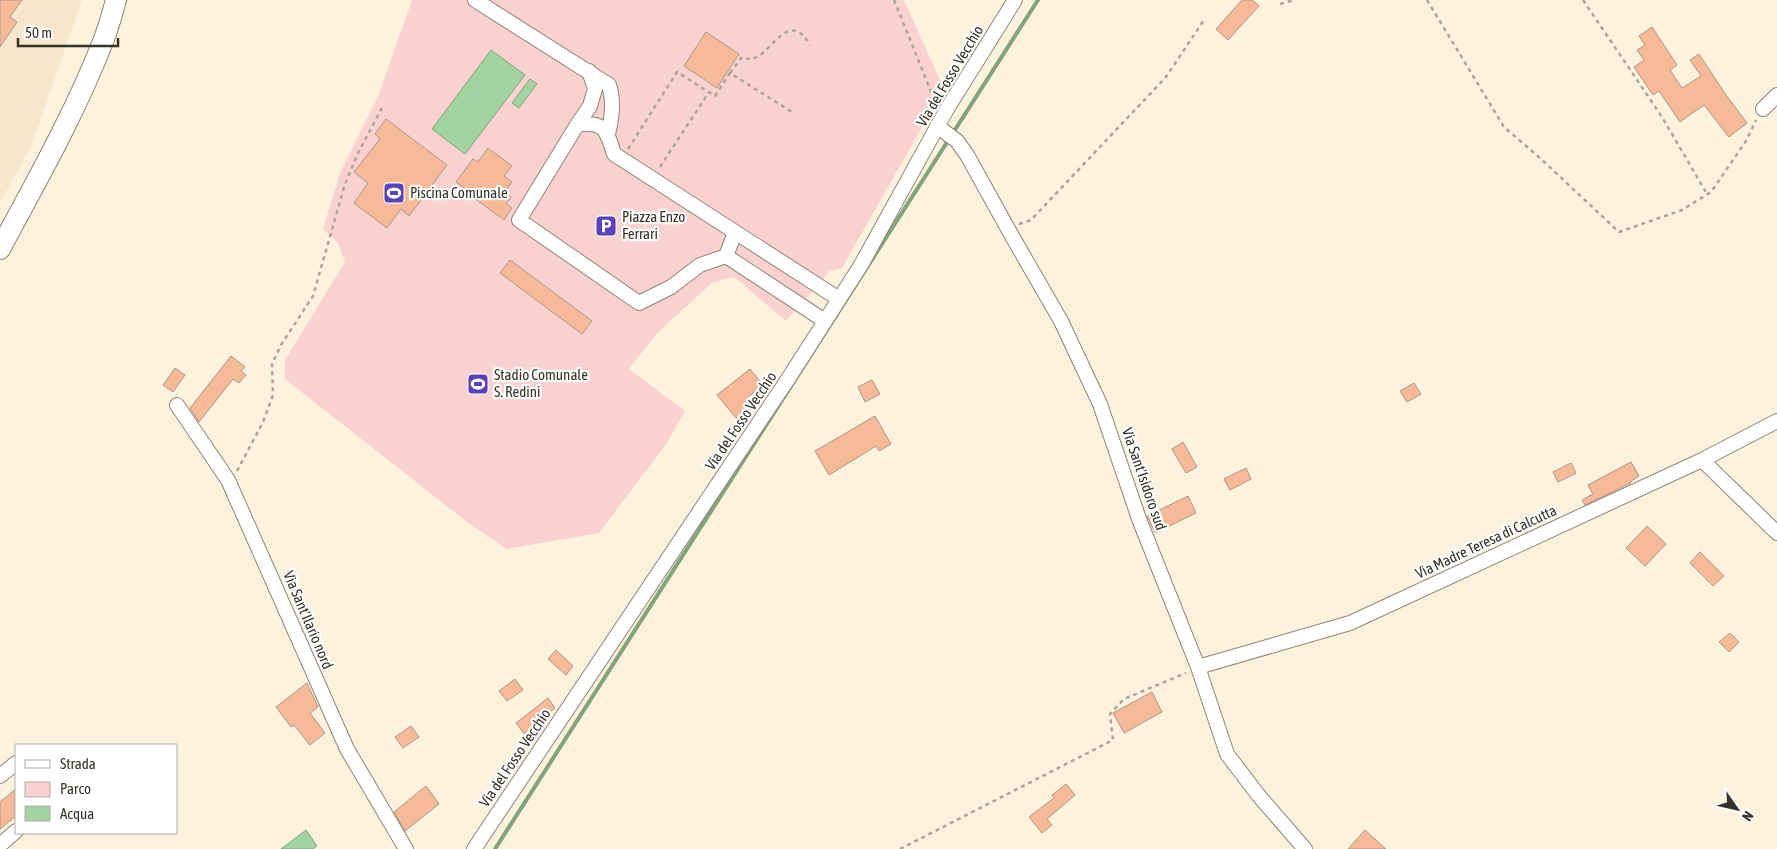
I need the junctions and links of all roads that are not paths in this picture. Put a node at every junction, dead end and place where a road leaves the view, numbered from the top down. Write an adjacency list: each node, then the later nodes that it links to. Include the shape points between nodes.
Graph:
1 (109, 0): 11 (highway, via 80,78)
2 (116, 0): 13 (highway, via 88,78)
3 (475, 0): 5 (street)
4 (1015, 0): 10 (street, Via del Fosso Vecchio, via 946,109)
5 (589, 72): 8 (street, via 595,89 590,106); 9 (street, via 609,85 611,90)
6 (1777, 95): 7 (street)
7 (1763, 108)
8 (577, 125): 9 (street, via 600,125); 14 (street, via 519,220 639,303 671,287 700,265)
9 (608, 134): 12 (street, via 614,154)
10 (947, 134): 15 (street, Via del Fosso Vecchio); 21 (street, Via Sant'Isidoro sud, via 967,155 1061,320 1100,404 1139,519)
11 (0, 227)
12 (735, 234): 14 (street); 15 (street)
13 (0, 249)
14 (726, 256): 16 (street)
15 (839, 299): 16 (street, Via del Fosso Vecchio)
16 (825, 321): 27 (street, Via del Fosso Vecchio)
17 (177, 405): 26 (street, Via Sant'Ilario nord, via 228,480 347,749)
18 (1777, 421): 19 (street, Via Madre Teresa di Calcutta)
19 (1702, 460): 20 (street); 21 (street, Via Madre Teresa di Calcutta, via 1350,623)
20 (1777, 533)
21 (1198, 667): 28 (street, Via Sant'Isidoro sud, via 1228,754)
22 (15, 764): 23 (street)
23 (0, 776)
24 (15, 832): 25 (street)
25 (0, 845)
26 (406, 849)
27 (474, 849)
28 (1305, 849)

